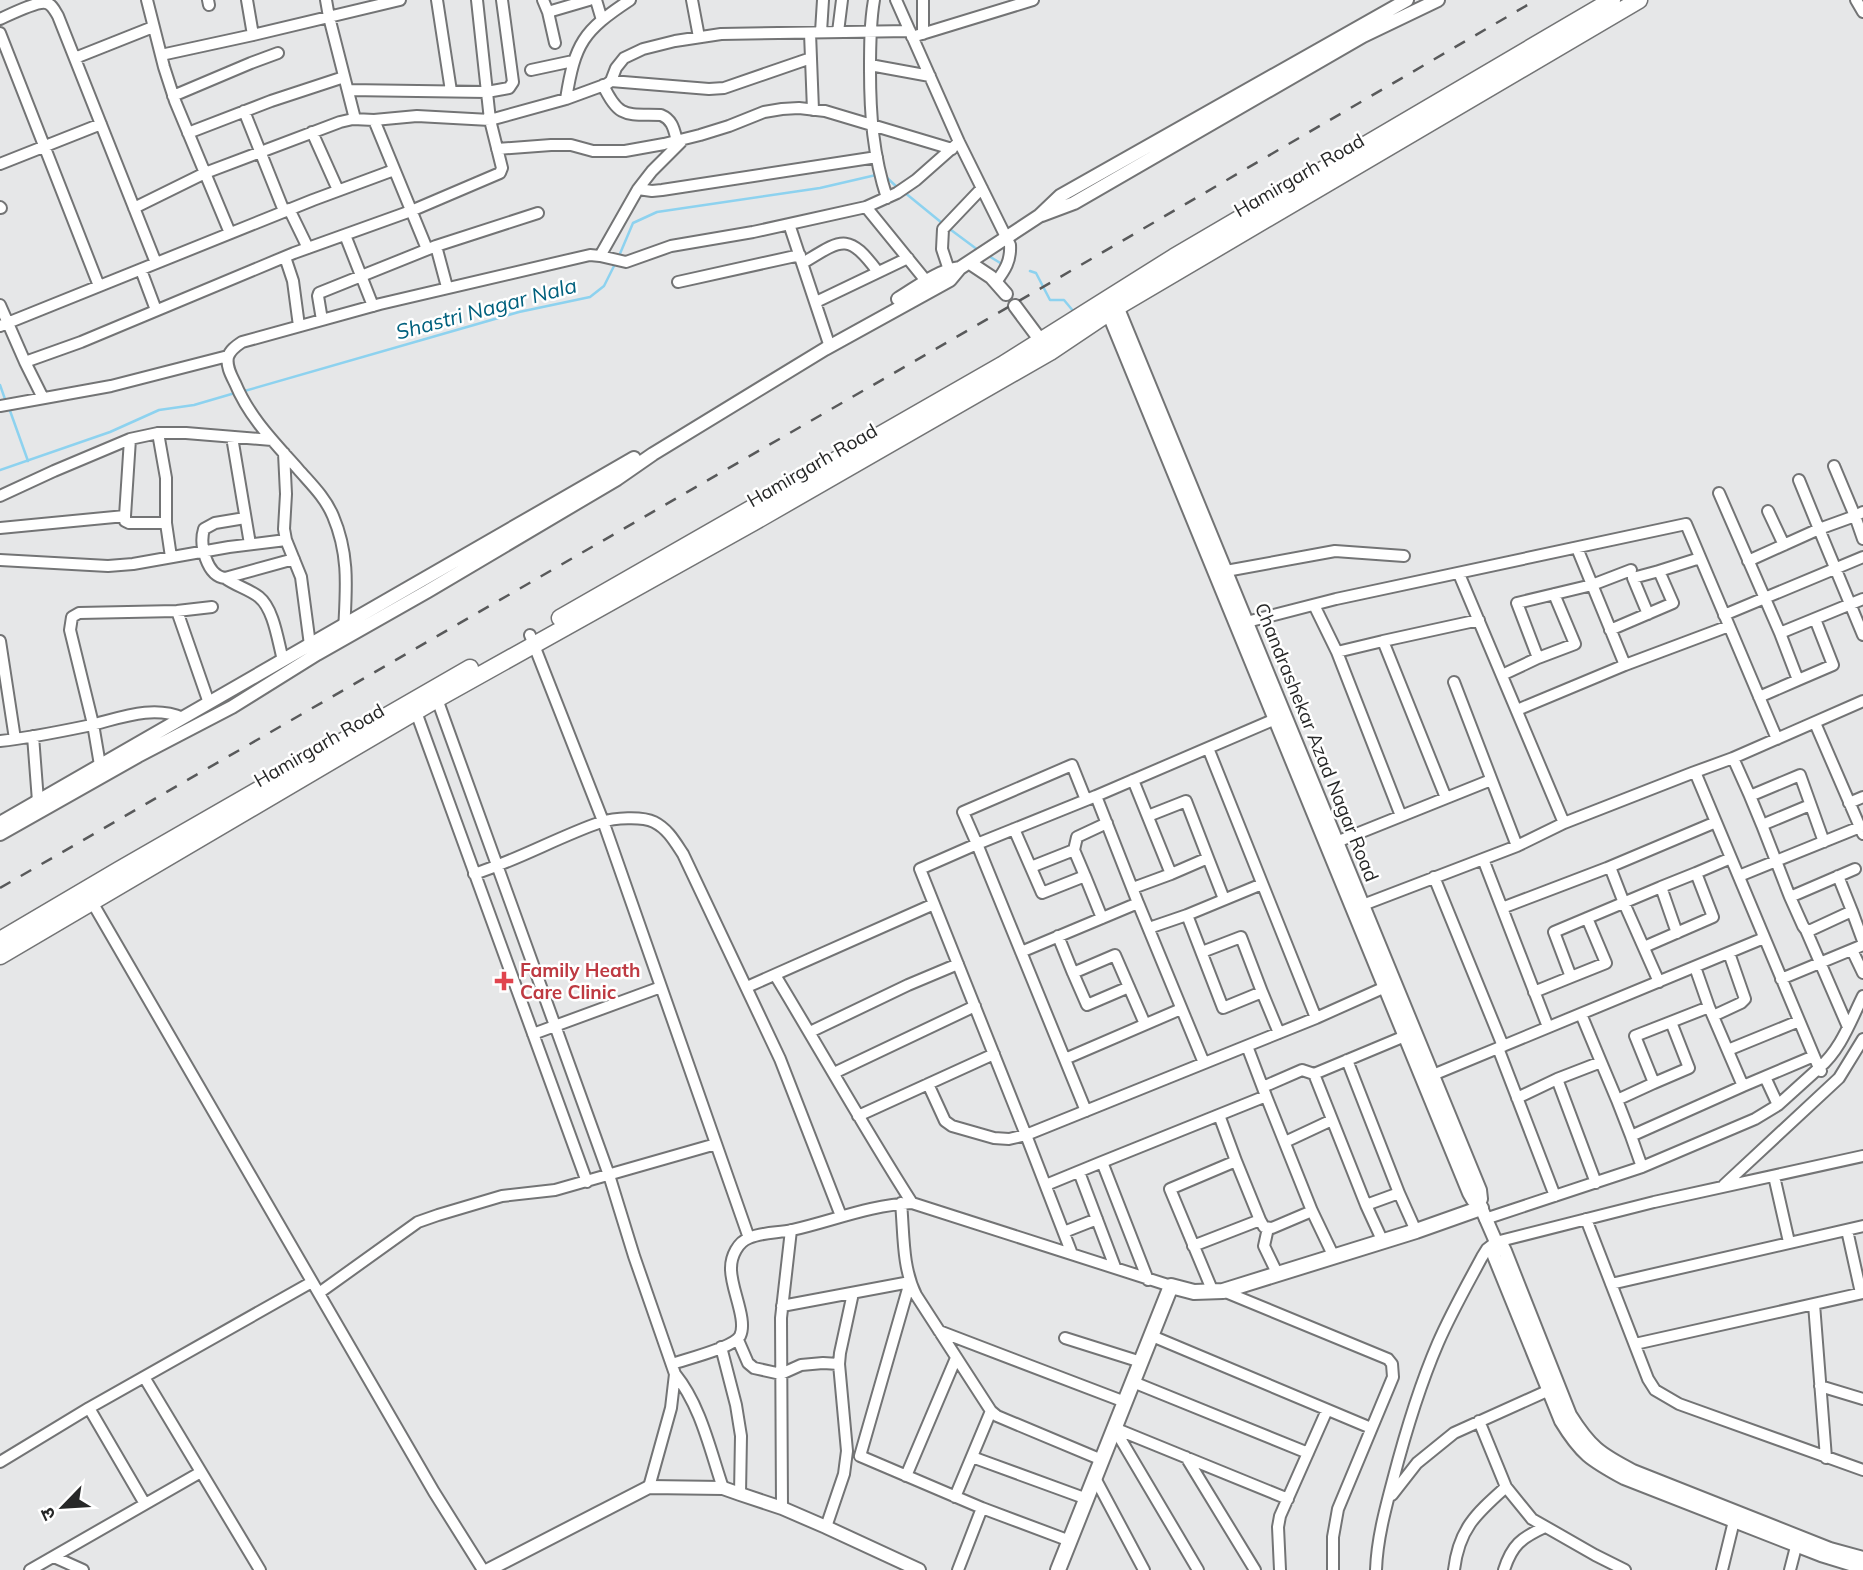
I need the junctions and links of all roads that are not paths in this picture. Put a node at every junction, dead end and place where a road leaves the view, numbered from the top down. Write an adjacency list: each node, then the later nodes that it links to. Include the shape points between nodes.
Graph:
1 (147, 0): 30 (street)
2 (247, 0): 36 (street)
3 (327, 0): 27 (street)
4 (400, 0): 24 (street)
5 (437, 0): 51 (street)
6 (477, 0): 52 (street)
7 (502, 0): 52 (street, via 513,84)
8 (543, 0): 25 (street)
9 (589, 0): 25 (street)
10 (596, 0): 29 (street)
11 (631, 0): 29 (street)
12 (692, 0): 37 (street)
13 (823, 0): 32 (street)
14 (842, 0): 33 (street)
15 (874, 0): 31 (street)
16 (896, 0): 35 (street)
17 (923, 0): 35 (street)
18 (1033, 0): 35 (street)
19 (1407, 0): 82 (street, via 1060,196)
20 (1438, 0): 82 (street, via 1363,36 1074,203)
21 (1612, 0): 105 (main road, Hamirgarh Road, via 1174,257)
22 (1639, 0): 105 (main road, Hamirgarh Road)
23 (1856, 0): 26 (street)
24 (371, 4): 27 (street)
25 (548, 12): 38 (street)
26 (1863, 12)
27 (329, 17): 36 (street); 48 (street)
28 (0, 19): 42 (street, via 48,3)
29 (602, 20): 44 (street, via 586,35)
30 (153, 27): 41 (street); 42 (street)
31 (870, 31): 33 (street); 35 (street); 45 (street)
32 (816, 32): 33 (street); 37 (street); 43 (street)
33 (838, 32)
34 (0, 33): 40 (street)
35 (915, 34): 47 (street)
36 (253, 35): 41 (street)
37 (699, 37): 49 (street, via 629,55)
38 (555, 43)
39 (278, 53): 53 (street)
40 (4, 54): 66 (street)
41 (161, 55): 53 (street)
42 (75, 58): 60 (street)
43 (811, 58): 49 (street, via 724,88); 55 (street)
44 (573, 61): 46 (street); 54 (street)
45 (870, 65): 47 (street); 61 (street)
46 (531, 70)
47 (930, 76): 65 (street)
48 (344, 77): 50 (street); 56 (street)
49 (607, 83): 54 (street); 64 (street, via 612,104 620,111 667,117)
50 (348, 90): 51 (street); 57 (street)
51 (451, 91): 52 (street)
52 (487, 92): 59 (street)
53 (173, 96): 63 (street)
54 (566, 99): 59 (street)
55 (813, 110): 61 (street); 64 (street, via 764,112)
56 (244, 111): 63 (street); 68 (street)
57 (355, 119): 58 (street); 62 (street)
58 (374, 120): 59 (street, via 418,116); 71 (street)
59 (490, 120): 67 (street)
60 (101, 124): 66 (street); 78 (street)
61 (872, 126): 65 (street); 69 (street)
62 (312, 132): 68 (street); 75 (street)
63 (188, 133): 72 (street)
64 (680, 141): 67 (street, via 625,151 593,151 571,145); 74 (street)
65 (955, 145): 73 (street); 76 (street)
66 (44, 146): 70 (street); 101 (street)
67 (497, 149): 80 (street, via 500,173)
68 (261, 152): 72 (street); 79 (street)
69 (877, 160): 74 (street, via 662,190); 76 (street, via 881,179)
70 (0, 164)
71 (394, 170): 75 (street); 80 (street)
72 (205, 173): 78 (street); 84 (street)
73 (982, 188): 86 (street); 94 (street, via 943,229 942,249)
74 (638, 189): 89 (street)
75 (338, 190): 79 (street)
76 (892, 195): 77 (street)
77 (866, 207): 83 (street); 91 (street)
78 (134, 208): 93 (street)
79 (287, 210): 84 (street); 87 (street)
80 (411, 211): 85 (street); 88 (street)
81 (538, 213): 88 (street)
82 (1039, 216): 86 (street)
83 (789, 224): 89 (street, via 671,246 626,262); 92 (street)
84 (230, 233): 93 (street)
85 (345, 235): 87 (street); 97 (street)
86 (1001, 240): 94 (street); 100 (street, via 1010,245 1009,262)
87 (308, 248): 90 (street)
88 (431, 248): 97 (street); 102 (street)
89 (604, 256): 102 (street, via 590,255)
90 (285, 257): 109 (street); 112 (street)
91 (908, 258): 96 (street); 99 (street)
92 (801, 259): 96 (street, via 840,243 864,252); 98 (street); 104 (street)
93 (156, 263): 95 (street)
94 (964, 264): 99 (street); 100 (street); 171 (street, via 950,280 825,349 617,479)
95 (141, 270): 101 (street); 109 (street)
96 (878, 272): 104 (street)
97 (360, 275): 107 (street); 110 (street, via 318,293)
98 (678, 282)
99 (927, 282): 113 (street)
100 (996, 282): 103 (street)
101 (99, 286): 111 (street)
102 (447, 287): 107 (street)
103 (1006, 293)
104 (816, 302): 113 (street)
105 (1110, 304): 114 (main road, Hamirgarh Road); 150 (street, Chandrashekar Azad Nagar Road); 166 (street, Chandrashekar Azad Nagar Road); 173 (main road, Hamirgarh Road, via 1058,348 754,522)
106 (0, 305): 111 (street)
107 (373, 306): 110 (street)
108 (1015, 306): 114 (street)
109 (156, 310): 116 (street)
110 (322, 320): 112 (street)
111 (3, 325): 116 (street)
112 (299, 326): 115 (street, via 242,342)
113 (828, 341): 167 (street)
114 (1041, 341): 173 (main road, Hamirgarh Road)
115 (228, 356): 117 (street); 122 (street, via 241,398)
116 (24, 362): 117 (street)
117 (43, 398): 118 (street)
118 (0, 406)
119 (158, 433): 120 (street); 121 (street); 132 (street, via 166,478)
120 (232, 436): 122 (street); 131 (street)
121 (130, 439): 127 (street); 130 (street)
122 (272, 440): 123 (street)
123 (284, 453): 136 (street); 167 (street, via 321,494 340,537 346,566)
124 (1834, 466): 129 (street)
125 (1799, 480): 134 (street)
126 (1719, 493): 147 (street)
127 (0, 496)
128 (1768, 511): 138 (street)
129 (1859, 514): 134 (street); 135 (street)
130 (125, 516): 132 (street, via 129,523); 133 (street)
131 (245, 518): 137 (street); 140 (street, via 206,527)
132 (166, 523): 143 (street)
133 (0, 527)
134 (1819, 529): 138 (street); 148 (street)
135 (1863, 539)
136 (286, 540): 137 (street); 145 (street)
137 (250, 544): 140 (street)
138 (1784, 545): 147 (street)
139 (1577, 548): 144 (street, via 1686,524); 152 (street); 154 (street)
140 (204, 551): 143 (street); 153 (street, via 213,572)
141 (1404, 556): 150 (street, via 1335,551)
142 (1863, 556): 148 (street)
143 (171, 557): 146 (street, via 108,566)
144 (1700, 558): 151 (street); 165 (street)
145 (294, 559): 153 (street); 175 (street, via 301,577)
146 (0, 560)
147 (1748, 561): 156 (street)
148 (1835, 568): 156 (street); 159 (street)
149 (1631, 570): 154 (street)
150 (1226, 571): 166 (street, Chandrashekar Azad Nagar Road)
151 (1659, 571): 162 (street, via 1673,603); 162 (street, via 1633,578)
152 (1459, 574): 158 (street); 164 (street)
153 (225, 578): 178 (street, via 266,604)
154 (1592, 585): 155 (street); 168 (street)
155 (1554, 594): 177 (street, via 1576,645); 177 (street, via 1517,603)
156 (1763, 598): 165 (street); 169 (street)
157 (1863, 599): 159 (street)
158 (1314, 605): 166 (street); 176 (street)
159 (1851, 605): 163 (street); 170 (street)
160 (212, 607): 161 (street)
161 (177, 611): 186 (street); 192 (street, via 72,617 70,630)
162 (1648, 614): 168 (street)
163 (1815, 619): 169 (street); 181 (street, via 1833,665)
164 (1479, 620): 174 (street); 180 (street)
165 (1726, 620): 179 (street); 183 (street)
166 (1242, 623): 189 (street, Chandrashekar Azad Nagar Road)
167 (344, 625): 171 (street); 175 (street)
168 (1610, 630): 179 (street)
169 (1780, 633): 181 (street)
170 (1863, 635)
171 (344, 639): 220 (street, via 232,707)
172 (0, 640): 194 (street)
173 (531, 640): 184 (main road, Hamirgarh Road); 212 (street); 261 (main road, Hamirgarh Road, via 410,702)
174 (1383, 641): 176 (street); 206 (street)
175 (310, 645): 178 (street)
176 (1337, 652): 211 (street)
177 (1538, 658): 180 (street)
178 (283, 660): 186 (street)
179 (1625, 666): 187 (street)
180 (1502, 675): 187 (street)
181 (1798, 680): 183 (street)
182 (1454, 682): 202 (street)
183 (1759, 697): 195 (street)
184 (437, 699): 188 (main road, Hamirgarh Road); 230 (street)
185 (1863, 701): 191 (street)
186 (209, 703): 190 (street)
187 (1517, 710): 216 (street)
188 (416, 712): 235 (street); 246 (main road, Hamirgarh Road)
189 (1280, 717): 197 (street); 223 (street, Chandrashekar Azad Nagar Road)
190 (183, 718): 192 (street, via 142,713); 199 (street)
191 (1815, 723): 195 (street); 208 (street)
192 (93, 724): 193 (street); 199 (street)
193 (33, 736): 194 (street); 207 (street)
194 (15, 739): 196 (street)
195 (1777, 739): 198 (street)
196 (0, 741)
197 (1208, 748): 201 (street); 241 (street)
198 (1733, 758): 200 (street); 203 (street)
199 (100, 765): 207 (street)
200 (1695, 772): 213 (street); 216 (street)
201 (1133, 780): 205 (street); 210 (street)
202 (1490, 780): 206 (street); 224 (street)
203 (1750, 796): 209 (street, via 1800,775); 217 (street)
204 (1863, 797): 208 (street)
205 (1091, 798): 215 (street); 218 (street); 222 (street, via 1072,765 963,811)
206 (1446, 798): 211 (street)
207 (38, 801): 214 (street)
208 (1849, 803): 219 (street)
209 (1810, 805): 217 (street); 221 (street)
210 (1148, 816): 226 (street, via 1186,801); 236 (street)
211 (1401, 816): 223 (street)
212 (603, 821): 230 (street); 279 (street); 280 (street, via 639,818 652,821 673,837)
213 (1716, 822): 227 (street); 232 (street)
214 (0, 823)
215 (1107, 823): 225 (street, via 1077,837); 243 (street)
216 (1564, 823): 224 (street)
217 (1762, 825): 229 (street)
218 (1014, 829): 222 (street); 231 (street)
219 (1861, 831): 221 (street)
220 (0, 834)
221 (1824, 842): 229 (street)
222 (977, 844): 249 (street, via 920,869); 265 (street)
223 (1332, 844): 250 (street, Chandrashekar Azad Nagar Road)
224 (1517, 846): 228 (street)
225 (1074, 850): 231 (street); 237 (street)
226 (1208, 858): 236 (street); 245 (street)
227 (1731, 858): 234 (street); 238 (street)
228 (1483, 859): 240 (street); 251 (street)
229 (1777, 861): 238 (street); 244 (street)
230 (496, 867): 235 (street); 293 (street)
231 (1031, 867): 237 (street, via 1042,893)
232 (1610, 867): 248 (street); 251 (street)
233 (1855, 869): 239 (street)
234 (1696, 873): 242 (street); 258 (street, via 1713,917)
235 (474, 874): 298 (street)
236 (1171, 874): 243 (street)
237 (1085, 876): 254 (street)
238 (1739, 876): 260 (street)
239 (1838, 876): 244 (street); 252 (street)
240 (1434, 877): 250 (street); 302 (street)
241 (1262, 884): 245 (street); 289 (street)
242 (1661, 887): 248 (street); 258 (street)
243 (1133, 888): 247 (street)
244 (1790, 897): 257 (street)
245 (1224, 899): 253 (street)
246 (92, 902): 268 (main road, Hamirgarh Road); 368 (street)
247 (1138, 903): 254 (street); 256 (street)
248 (1624, 903): 255 (street); 263 (street)
249 (934, 904): 270 (street); 274 (street)
250 (1358, 907): 278 (street, Chandrashekar Azad Nagar Road)
251 (1502, 908): 283 (street)
252 (1852, 911): 257 (street); 262 (street)
253 (1187, 915): 256 (street); 266 (street)
254 (1102, 918): 259 (street)
255 (1587, 918): 275 (street, via 1554,932); 275 (street, via 1605,963)
256 (1149, 928): 286 (street)
257 (1806, 930): 269 (street)
258 (1677, 933): 263 (street)
259 (1058, 936): 265 (street); 272 (street)
260 (1765, 938): 267 (street); 276 (street)
261 (0, 940)
262 (1863, 943): 264 (street)
263 (1643, 947): 277 (street)
264 (1852, 950): 269 (street); 273 (street)
265 (1021, 952): 306 (street)
266 (1202, 952): 282 (street, via 1241,937); 282 (street, via 1223,1008)
267 (1729, 953): 271 (street); 287 (street, via 1745,999)
268 (0, 956)
269 (1819, 963): 276 (street); 295 (street)
270 (958, 964): 285 (street); 296 (street)
271 (1695, 967): 277 (street); 287 (street)
272 (1073, 973): 281 (street, via 1115,955); 281 (street, via 1087,1005)
273 (1863, 973)
274 (775, 975): 280 (street); 296 (street)
275 (1571, 977): 283 (street)
276 (1781, 979): 290 (street)
277 (1659, 982): 288 (street)
278 (1390, 985): 289 (street); 299 (street, Chandrashekar Azad Nagar Road); 313 (street, Chandrashekar Azad Nagar Road)
279 (661, 987): 293 (street); 331 (street)
280 (747, 987): 349 (street)
281 (1129, 987): 292 (street)
282 (1262, 992): 297 (street)
283 (1534, 992): 294 (street)
284 (1863, 996): 295 (street)
285 (975, 1006): 304 (street); 311 (street)
286 (1181, 1009): 292 (street); 309 (street)
287 (1711, 1011): 291 (street); 303 (street)
288 (1581, 1014): 294 (street); 308 (street)
289 (1316, 1018): 297 (street)
290 (1799, 1021): 303 (street); 305 (street)
291 (1671, 1022): 316 (street, via 1689,1068); 316 (street, via 1635,1036)
292 (1144, 1024): 306 (street)
293 (555, 1026): 298 (street); 337 (street)
294 (1548, 1027): 302 (street)
295 (1848, 1027): 310 (street)
296 (810, 1032): 311 (street)
297 (1279, 1033): 301 (street)
298 (533, 1034): 339 (street)
299 (1405, 1036): 307 (street); 313 (street, Chandrashekar Azad Nagar Road)
300 (1863, 1038): 319 (street)
301 (1247, 1046): 309 (street); 320 (street)
302 (1500, 1047): 313 (street); 321 (street)
303 (1728, 1050): 318 (street)
304 (994, 1054): 317 (street); 328 (street)
305 (1814, 1056): 310 (street); 314 (street)
306 (1065, 1059): 324 (street)
307 (1347, 1060): 312 (street); 343 (street)
308 (1601, 1062): 315 (street); 322 (street)
309 (1203, 1063): 324 (street)
310 (1821, 1072): 319 (street); 323 (street)
311 (834, 1073): 326 (street)
312 (1314, 1074): 320 (street, via 1302,1070); 327 (street)
313 (1427, 1077): 347 (street, Chandrashekar Azad Nagar Road, via 1469,1193)
314 (1765, 1077): 318 (street); 323 (street)
315 (1557, 1079): 321 (street); 340 (street)
316 (1654, 1083): 322 (street)
317 (928, 1084): 326 (street); 328 (street, via 952,1126 994,1138)
318 (1744, 1086): 329 (street)
319 (1831, 1086): 342 (street)
320 (1264, 1092): 325 (street); 330 (street)
321 (1517, 1098): 344 (street)
322 (1616, 1100): 329 (street)
323 (1777, 1105): 335 (street, via 1755,1119)
324 (1086, 1111): 328 (street)
325 (1219, 1115): 333 (street); 334 (street)
326 (858, 1116): 345 (street)
327 (1332, 1120): 330 (street); 346 (street)
328 (1027, 1135): 341 (street)
329 (1631, 1136): 335 (street)
330 (1285, 1143): 348 (street)
331 (716, 1144): 337 (street); 358 (street)
332 (1863, 1156): 338 (street)
333 (1236, 1161): 352 (street); 362 (street, via 1170,1189)
334 (1102, 1162): 336 (street); 367 (street)
335 (1642, 1167): 340 (street)
336 (1079, 1172): 341 (street); 350 (street)
337 (609, 1175): 339 (street); 387 (street)
338 (1774, 1175): 342 (street); 361 (street)
339 (587, 1182): 373 (street, via 502,1196 418,1222)
340 (1597, 1183): 344 (street)
341 (1046, 1185): 357 (street)
342 (1723, 1186): 351 (street)
343 (1399, 1192): 346 (street); 356 (street)
344 (1555, 1196): 347 (street)
345 (906, 1203): 349 (street); 363 (street); 369 (street)
346 (1366, 1205): 359 (street)
347 (1482, 1210): 356 (main road); 360 (street, Chandrashekar Azad Nagar Road)
348 (1312, 1211): 352 (street); 364 (street)
349 (841, 1216): 354 (street)
350 (1097, 1219): 357 (street); 365 (street)
351 (1586, 1219): 360 (street); 370 (street)
352 (1264, 1224): 362 (street); 366 (street, via 1265,1252)
353 (1863, 1226): 355 (street)
354 (791, 1230): 358 (street); 377 (street)
355 (1847, 1230): 361 (street); 375 (street)
356 (1416, 1231): 359 (main road)
357 (1064, 1232): 363 (street)
358 (749, 1238): 381 (street, via 733,1255 731,1267 743,1325)
359 (1383, 1242): 364 (main road)
360 (1496, 1242): 392 (street, Chandrashekar Azad Nagar Road, via 1494,1256); 420 (street, via 1482,1257 1439,1340 1401,1448)
361 (1789, 1242): 370 (street)
362 (1193, 1246): 372 (street)
363 (1072, 1254): 365 (street)
364 (1334, 1257): 366 (main road)
365 (1115, 1268): 367 (street)
366 (1278, 1275): 372 (main road)
367 (1148, 1280): 371 (street)
368 (313, 1282): 373 (street); 389 (street)
369 (910, 1282): 374 (street); 378 (street); 403 (street)
370 (1611, 1284): 382 (street)
371 (1171, 1286): 372 (main road); 379 (main road)
372 (1218, 1292): 400 (street, via 1388,1359 1393,1377)
373 (319, 1293): 436 (street, via 433,1492)
374 (853, 1293): 377 (street); 386 (street)
375 (1862, 1293): 376 (street)
376 (1814, 1304): 382 (street); 391 (street)
377 (782, 1306): 388 (street)
378 (939, 1331): 384 (street); 394 (street)
379 (1152, 1336): 385 (main road); 396 (street)
380 (1065, 1338): 385 (street)
381 (738, 1339): 383 (street); 388 (street, via 750,1366)
382 (1635, 1344): 406 (street, via 1648,1379 1665,1397)
383 (721, 1347): 387 (street); 416 (street, via 741,1436)
384 (956, 1358): 397 (street); 411 (street)
385 (1141, 1362): 390 (main road)
386 (839, 1364): 388 (street, via 801,1365); 401 (street)
387 (673, 1369): 413 (street, via 671,1408); 415 (street, via 694,1405)
388 (781, 1374): 422 (street)
389 (144, 1377): 395 (street); 410 (street)
390 (1133, 1382): 394 (main road); 402 (street)
391 (1820, 1386): 393 (street); 406 (street)
392 (1554, 1388): 398 (street); 424 (street, via 1561,1421 1575,1444 1594,1461 1624,1478); 428 (street, via 1584,1438 1611,1460)
393 (1863, 1399)
394 (1125, 1402): 399 (main road)
395 (89, 1408): 408 (street); 421 (street)
396 (1327, 1410): 400 (street); 402 (street)
397 (990, 1411): 404 (street); 407 (street)
398 (1479, 1421): 414 (street); 420 (street, via 1433,1448)
399 (1114, 1428): 405 (street); 407 (main road); 441 (street)
400 (1371, 1428): 444 (street, via 1338,1509)
401 (847, 1451): 403 (street); 425 (street)
402 (1308, 1454): 419 (street)
403 (860, 1456): 411 (street)
404 (972, 1457): 417 (street); 418 (street)
405 (1186, 1457): 419 (street); 442 (street)
406 (1826, 1458): 409 (street)
407 (1102, 1460): 412 (main road)
408 (0, 1462)
409 (1863, 1470)
410 (201, 1472): 421 (street); 435 (street)
411 (906, 1476): 417 (street)
412 (1095, 1478): 418 (main road); 440 (street)
413 (649, 1487): 415 (street); 436 (street)
414 (1506, 1487): 426 (street); 446 (street, via 1470,1522)
415 (723, 1489): 416 (street)
416 (740, 1493): 422 (street)
417 (955, 1497): 423 (street)
418 (1087, 1499): 427 (main road)
419 (1288, 1499): 443 (street, via 1278,1527)
420 (1388, 1501): 445 (street)
421 (145, 1504): 429 (street)
422 (782, 1508): 425 (street)
423 (982, 1508): 427 (street); 438 (street)
424 (1734, 1521): 428 (street); 449 (street)
425 (826, 1527): 437 (street)
426 (1545, 1527): 431 (street); 447 (street, via 1517,1544)
427 (1070, 1541): 439 (main road)
428 (1797, 1541): 430 (street); 432 (street); 450 (street)
429 (54, 1556): 433 (street); 434 (street)
430 (1863, 1558)
431 (1610, 1567): 448 (street)
432 (1863, 1568)
433 (30, 1570)
434 (83, 1570)
435 (260, 1570)
436 (485, 1570)
437 (919, 1570)
438 (958, 1570)
439 (1058, 1570)
440 (1144, 1570)
441 (1198, 1570)
442 (1255, 1570)
443 (1280, 1570)
444 (1333, 1570)
445 (1376, 1570)
446 (1454, 1570)
447 (1504, 1570)
448 (1625, 1570)
449 (1722, 1570)
450 (1790, 1570)

